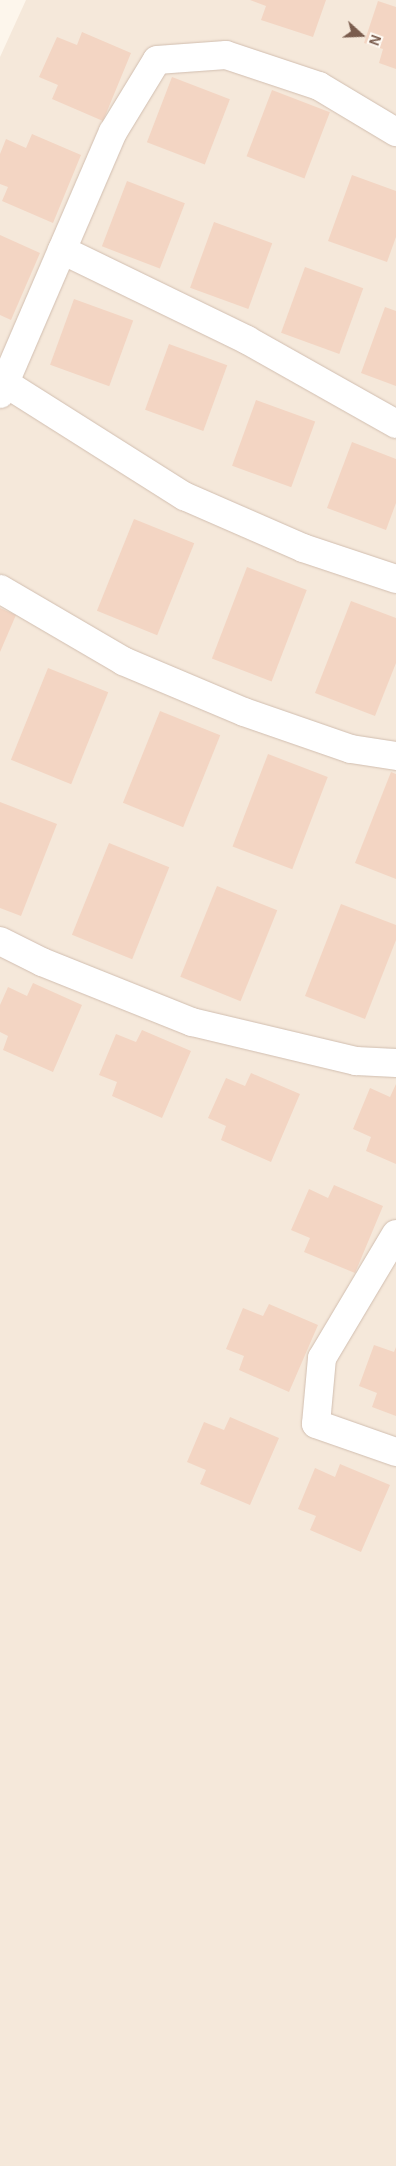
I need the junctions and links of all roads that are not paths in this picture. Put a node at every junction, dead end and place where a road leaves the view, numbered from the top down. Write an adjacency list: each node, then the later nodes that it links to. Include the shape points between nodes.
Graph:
1 (396, 132): 2 (street, via 319,86 226,55 157,60 113,132)
2 (62, 250): 3 (street); 4 (street, via 247,340)
3 (2, 389): 5 (street, via 184,496 303,548)
4 (396, 424)
5 (396, 579)
6 (0, 589): 7 (street, via 123,661 244,712 351,749)
7 (396, 756)
8 (0, 941): 9 (street, via 42,962 192,1022 356,1061)
9 (396, 1063)
10 (396, 1234): 11 (street, via 322,1358 316,1424)
11 (396, 1452)

